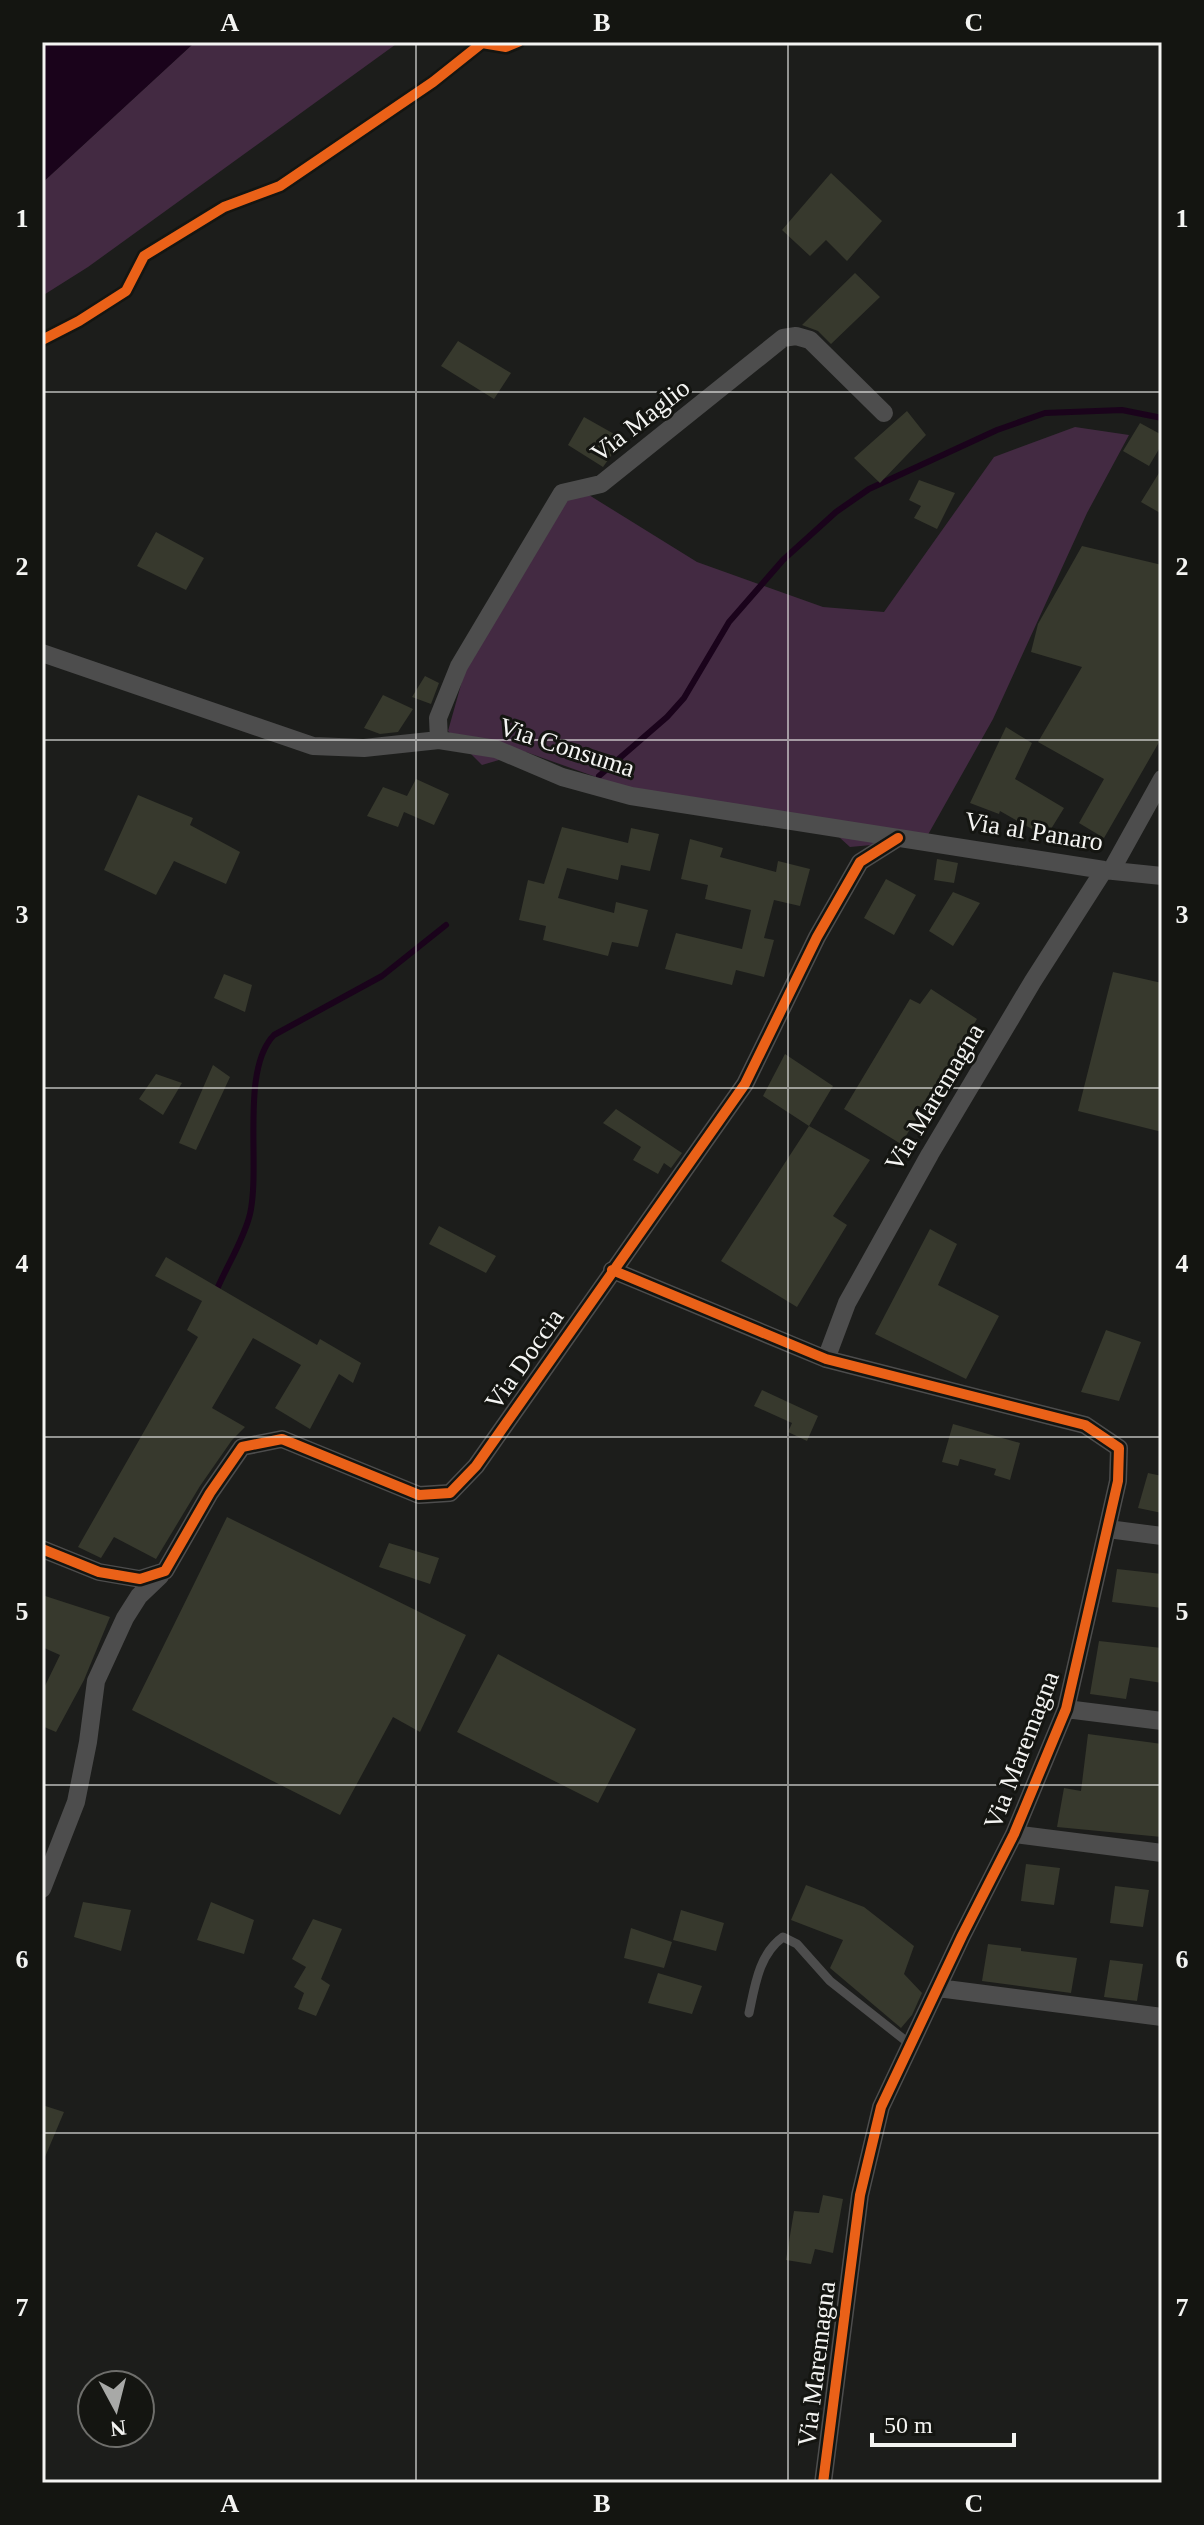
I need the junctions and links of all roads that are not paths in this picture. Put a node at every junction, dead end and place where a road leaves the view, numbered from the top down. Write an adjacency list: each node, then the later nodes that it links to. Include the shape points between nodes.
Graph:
1 (884, 413): 3 (street, Via Maglio, via 810,340 783,338 601,484 562,493 459,666 438,718)
2 (42, 653): 3 (street, Via Consuma, via 313,746 364,748)
3 (439, 740): 5 (street, Via Consuma, via 496,749 562,777 631,796)
4 (1162, 779): 6 (street, Via Maremagna)
5 (898, 838): 6 (street, Via al Panaro); 8 (street, Via Doccia, via 860,862 745,1084)
6 (1108, 870): 7 (street, Via al Panaro); 9 (street, Via Maremagna, via 1033,981 930,1154 847,1303)
7 (1162, 876)
8 (612, 1270): 9 (street, Via Maremagna); 13 (street, Via Doccia, via 476,1466 450,1493 419,1495 282,1439 242,1447)
9 (826, 1359): 10 (street, Via Maremagna, via 1085,1425 1119,1448)
10 (1108, 1529): 11 (street); 14 (street, Via Maremagna)
11 (1162, 1536)
12 (42, 1549): 13 (street, via 99,1572 140,1579)
13 (165, 1571): 18 (street, via 125,1618 96,1681 76,1802)
14 (1066, 1709): 15 (street); 16 (street, Via Maremagna)
15 (1162, 1721)
16 (1014, 1834): 17 (street); 19 (street, Via Maremagna)
17 (1162, 1853)
18 (42, 1889)
19 (938, 1988): 21 (street); 22 (street, Via Maremagna)
20 (749, 2013): 22 (lane, via 770,1946 783,1937)
21 (1162, 2017)
22 (911, 2045): 23 (street, Via Maremagna, via 881,2107 860,2195)
23 (823, 2483)

